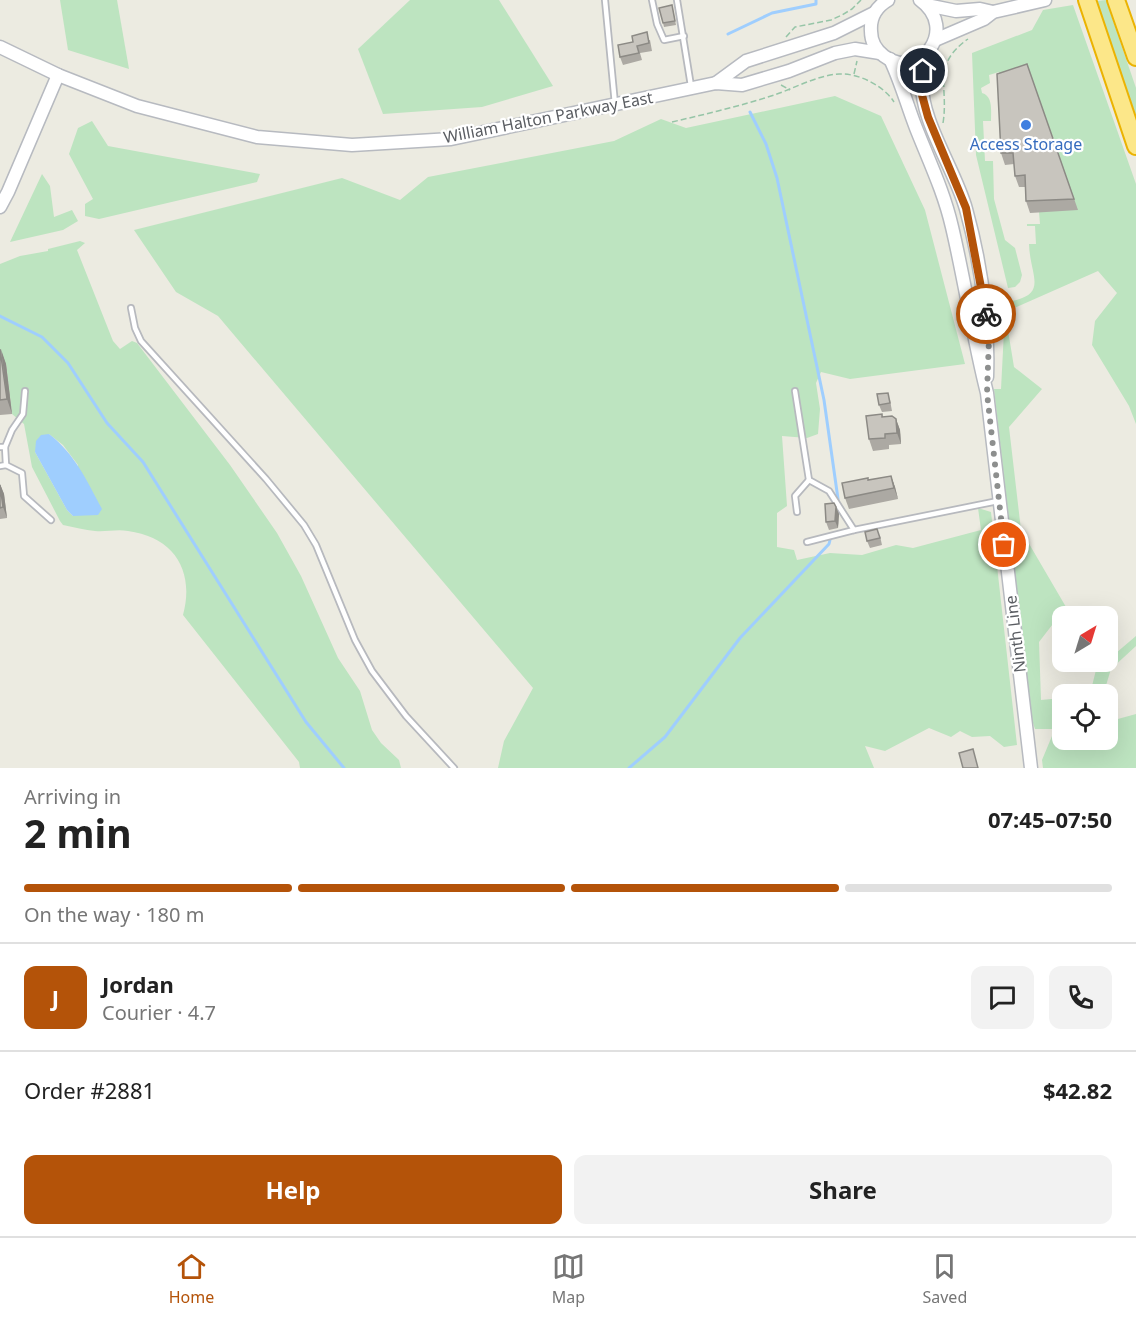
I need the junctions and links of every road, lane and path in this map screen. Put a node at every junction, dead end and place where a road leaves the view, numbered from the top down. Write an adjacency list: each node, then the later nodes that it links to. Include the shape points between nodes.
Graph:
1 (605, 0): 24 (lane)
2 (652, 0): 13 (lane, via 664,40)
3 (676, 0): 13 (lane)
4 (861, 0): 12 (path, via 831,20)
5 (1087, 0): 28 (highway)
6 (1116, 0): 19 (highway)
7 (885, 1): 11 (main road)
8 (1039, 1): 10 (main road)
9 (923, 3): 10 (main road, via 956,12); 15 (main road, via 936,21)
10 (993, 12): 15 (main road, William Halton Parkway East)
11 (874, 13): 17 (main road, Ninth Line, via 870,34); 22 (main road, William Halton Parkway East, via 834,33 746,61)
12 (795, 27)
13 (684, 36): 23 (lane)
14 (969, 38): 26 (path, via 956,47 944,67)
15 (933, 44): 17 (main road, William Halton Parkway East, via 923,56 912,61); 33 (main road, Ninth Line, via 923,71 922,95 966,208 989,338)
16 (0, 47): 20 (main road, William Halton Parkway East)
17 (885, 56): 22 (main road, William Halton Parkway East, via 855,49 742,85); 33 (main road, Ninth Line, via 901,83 942,191)
18 (857, 57): 21 (path)
19 (1136, 57)
20 (58, 75): 24 (main road, William Halton Parkway East, via 137,106 257,137 352,146 451,139); 29 (main road)
21 (854, 75): 25 (path, via 885,90); 27 (path, via 827,76 753,102)
22 (716, 83): 23 (main road, William Halton Parkway East)
23 (692, 88): 24 (main road, William Halton Parkway East)
24 (615, 104)
25 (897, 108)
26 (944, 119)
27 (672, 122)
28 (1136, 146)
29 (0, 207)
30 (131, 308): 43 (lane, via 141,340 304,525 372,671 406,716)
31 (25, 391): 34 (lane, via 23,414)
32 (795, 391): 37 (lane)
33 (987, 393): 38 (main road, Ninth Line)
34 (2, 447): 35 (lane)
35 (6, 465): 36 (lane); 40 (lane, via 22,472 24,496)
36 (0, 466)
37 (809, 480): 39 (lane, via 795,496); 41 (lane, via 829,490)
38 (999, 501): 41 (lane); 44 (main road, Ninth Line)
39 (797, 512)
40 (51, 520)
41 (855, 530): 42 (lane)
42 (807, 542)
43 (454, 768)
44 (1030, 768)

